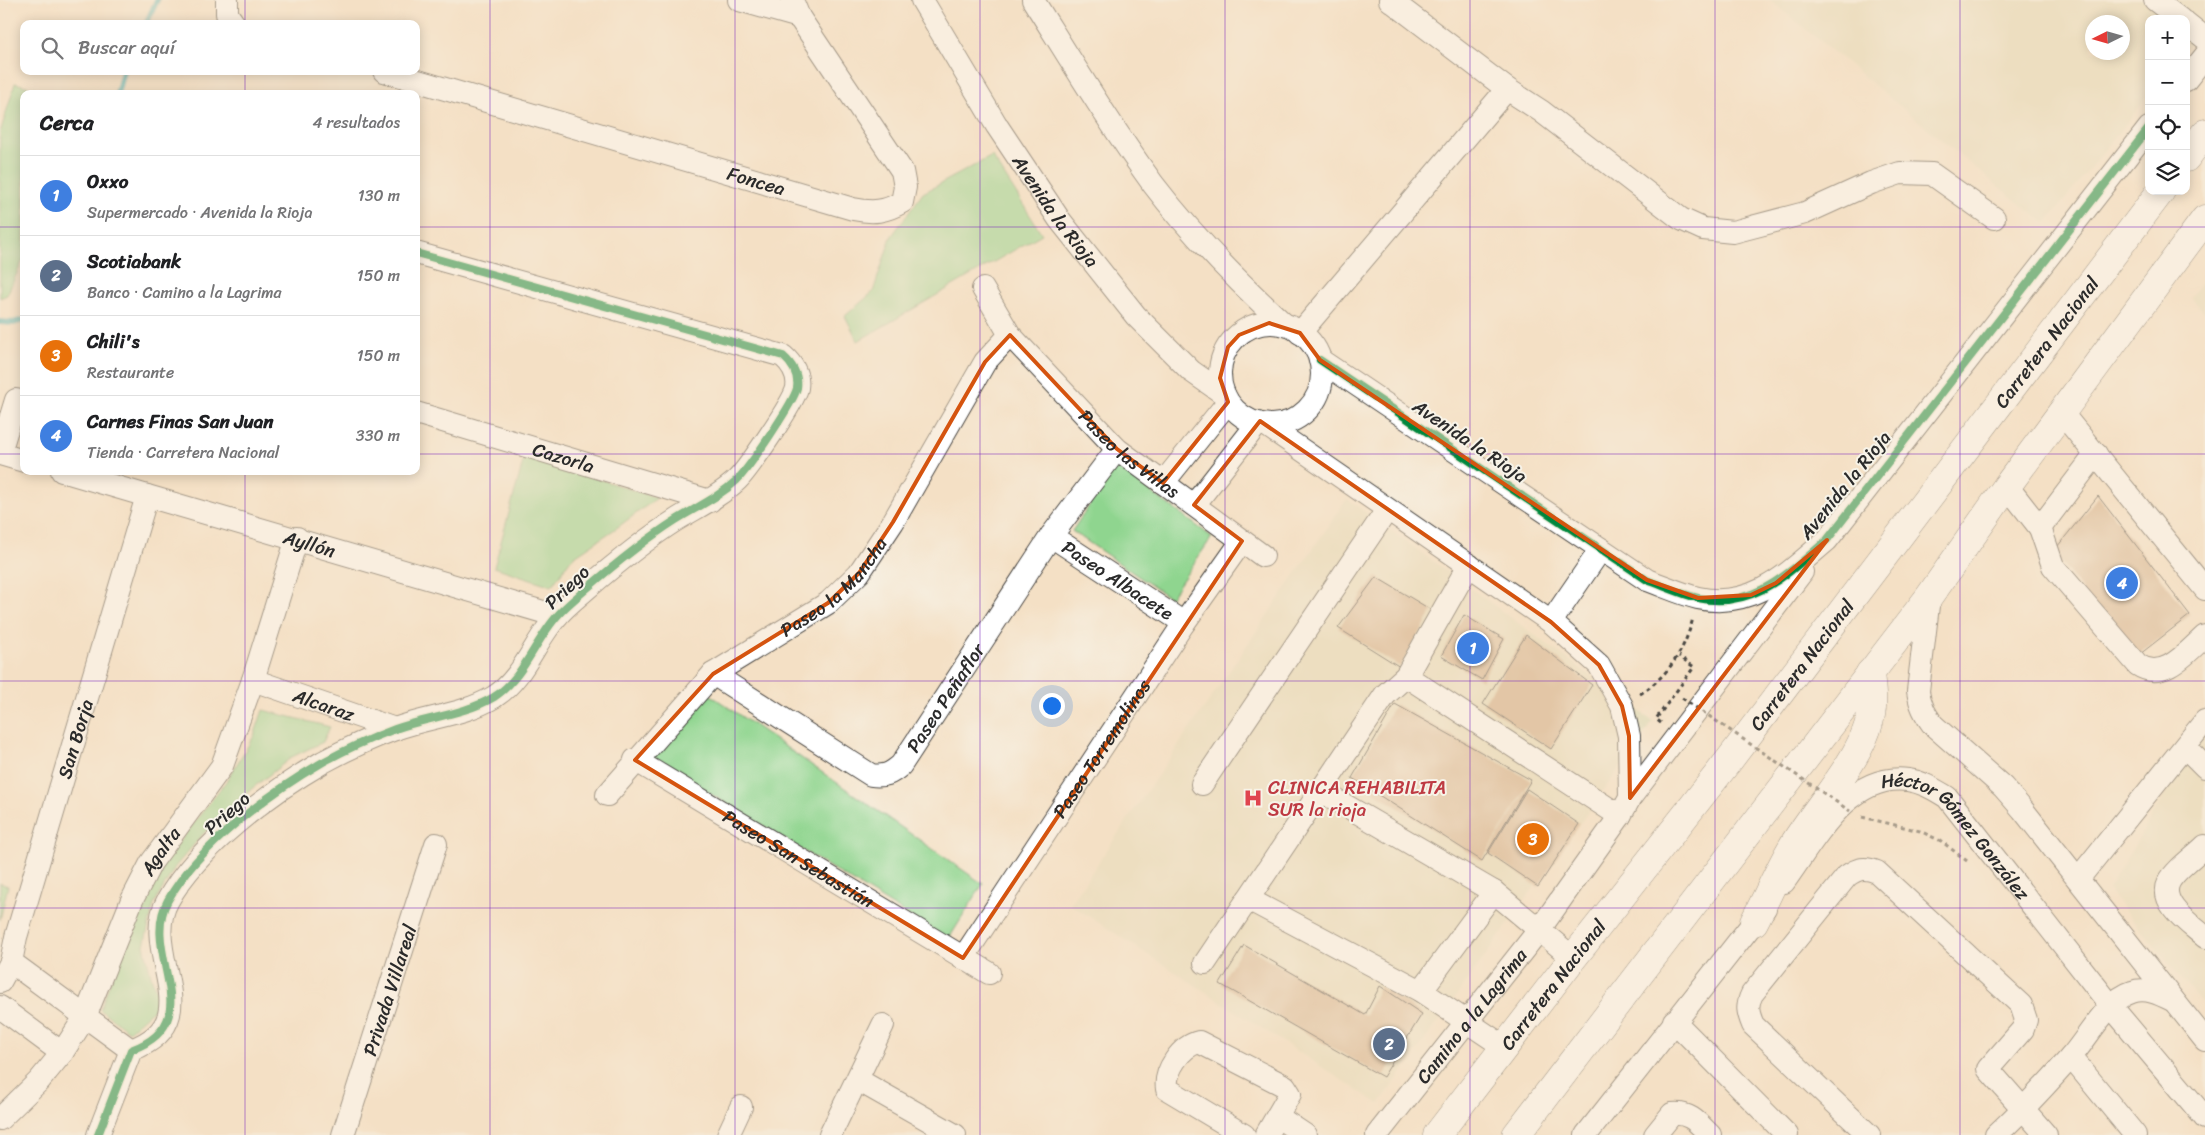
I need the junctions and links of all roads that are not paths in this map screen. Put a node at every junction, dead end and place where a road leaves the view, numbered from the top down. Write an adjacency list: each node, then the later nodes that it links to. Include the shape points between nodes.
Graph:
1 (227, 0): 9 (street, via 227,14)
2 (738, 0): 7 (street)
3 (922, 0): 28 (street, Avenida la Rioja, via 997,126 1059,219 1136,316 1191,371)
4 (1033, 0): 25 (street, via 1154,184 1208,249)
5 (1390, 0): 15 (street)
6 (2155, 0): 8 (street)
7 (795, 8): 13 (street, Foncea, via 902,171 905,187 902,202 888,210 872,213 853,209)
8 (2175, 15)
9 (231, 20)
10 (2190, 26): 11 (street)
11 (2205, 38)
12 (2205, 56): 14 (street)
13 (398, 75)
14 (2190, 75)
15 (1507, 89): 20 (street, via 1541,111 1681,219 1703,229 1733,232 1805,214 1900,173 1932,174); 25 (street)
16 (2145, 133): 47 (street, Avenida la Rioja)
17 (2205, 133): 18 (highway)
18 (2190, 153)
19 (2158, 195): 80 (highway, Carretera Nacional, via 1730,759)
20 (1994, 218)
21 (2205, 219): 22 (highway)
22 (2193, 243): 30 (highway)
23 (420, 254): 41 (street, Priego, via 783,356 796,372 797,388 771,434 738,479)
24 (983, 289): 26 (street, Paseo las Villas)
25 (1293, 329): 27 (street, via 1313,345); 28 (street, via 1269,323 1239,335 1228,347 1222,362 1220,378)
26 (1010, 335): 33 (street, Paseo las Villas); 59 (street, Paseo la Mancha, via 985,362 860,573 828,604)
27 (1320, 360): 32 (street, via 1322,377 1310,407 1297,418 1282,424); 49 (street, Avenida la Rioja)
28 (1226, 398): 32 (street, via 1246,419); 38 (street)
29 (16, 400): 34 (street)
30 (2061, 412): 35 (street); 39 (highway)
31 (420, 414): 41 (street, Cazorla)
32 (1262, 424): 42 (street); 43 (street)
33 (1116, 449): 38 (street, Paseo las Villas); 45 (street, Paseo Peñaflor)
34 (0, 453): 36 (street)
35 (2096, 454): 44 (street); 52 (street)
36 (20, 459)
37 (76, 475): 40 (street, Ayllón)
38 (1163, 483): 42 (street, Paseo las Villas)
39 (2007, 486): 44 (street); 53 (highway)
40 (148, 496): 46 (street, Ayllón); 81 (street, San Borja)
41 (710, 501): 54 (street, Priego, via 626,554)
42 (1194, 505): 48 (street, Paseo las Villas)
43 (1387, 510): 51 (street); 67 (street)
44 (2040, 528): 57 (street, via 2053,566 2138,665 2161,671)
45 (1051, 536): 56 (street, Paseo Albacete); 59 (street, Paseo Peñaflor, via 901,765 892,773 881,777 871,775)
46 (297, 538): 54 (street, Ayllón); 61 (street, Agalta)
47 (1827, 540): 49 (street, Avenida la Rioja, via 1776,583 1751,595 1719,600 1698,598 1647,580); 70 (street)
48 (1242, 541): 50 (street, Paseo las Villas); 56 (street, Paseo Torremolinos)
49 (1601, 549): 55 (street)
50 (1263, 556)
51 (1469, 565): 55 (street); 60 (street)
52 (2205, 589)
53 (1929, 597): 58 (highway); 73 (street, via 1918,691 1924,713 1944,736 2002,787)
54 (557, 616): 63 (street, Priego, via 515,677 496,695 474,707)
55 (1550, 622): 70 (street, via 1599,665 1622,706 1629,736)
56 (1184, 623): 79 (street, Paseo Torremolinos)
57 (2205, 636)
58 (1870, 673): 76 (highway, via 1872,706 1862,740 1793,846); 113 (highway)
59 (713, 674): 65 (street, Paseo la Mancha)
60 (1406, 676): 68 (street, via 1385,695); 70 (street)
61 (253, 680): 63 (street, Alcaraz); 89 (street, Agalta, via 222,766 151,863 132,900)
62 (2205, 721): 64 (street)
63 (395, 729): 95 (street, Priego, via 324,762 271,796 228,830 193,866 167,900 161,919 161,952 171,997 168,1018 160,1033 148,1044)
64 (2185, 747): 66 (street); 73 (street)
65 (636, 760): 69 (street, Paseo la Mancha); 79 (street, Paseo San Sebastián)
66 (2205, 767)
67 (1202, 784)
68 (1319, 790): 74 (street); 75 (street)
69 (607, 795)
70 (1626, 807): 77 (street)
71 (436, 844): 105 (street, Privada Villareal)
72 (2205, 846): 78 (street, via 2170,881 2167,890 2172,906)
73 (2078, 879): 86 (street)
74 (1494, 892): 77 (street); 85 (street)
75 (1248, 898): 82 (street); 85 (street)
76 (1754, 922): 87 (street, Héctor Gómez González, via 1838,809 1855,793 1889,780 1908,780 1927,785 1947,796); 90 (street, Héctor Gómez González)
77 (1539, 930): 80 (street, Camino a la Lagrima); 91 (street, Camino a la Lagrima)
78 (2205, 937)
79 (963, 958): 83 (street, Paseo San Sebastián)
80 (1573, 958): 94 (highway, Carretera Nacional)
81 (11, 962): 84 (street, San Borja); 89 (street)
82 (1205, 963)
83 (989, 973)
84 (0, 982)
85 (1422, 991): 91 (street)
86 (2172, 1000): 87 (street, via 2145,990 2134,991); 93 (street)
87 (2111, 1006): 97 (street); 101 (street, Héctor Gómez González)
88 (0, 1007): 96 (street)
89 (85, 1017): 95 (street); 96 (street, Agalta)
90 (1674, 1021): 114 (street, Héctor Gómez González); 117 (street)
91 (1466, 1023): 94 (street); 111 (street, Camino a la Lagrima)
92 (884, 1025): 98 (street)
93 (2205, 1040)
94 (1506, 1048): 112 (highway, Carretera Nacional)
95 (131, 1050): 104 (street)
96 (62, 1053): 102 (street, Agalta)
97 (2071, 1057): 100 (street); 121 (street)
98 (858, 1080): 107 (street); 108 (street)
99 (741, 1107): 106 (street)
100 (2023, 1108): 118 (street, via 1988,1069 2023,1029 2026,1020 2020,1004 1877,872 1855,869 1747,1004 1753,1025); 119 (street); 120 (street)
101 (2205, 1118)
102 (0, 1119)
103 (1272, 1126): 109 (street, via 1290,1094 1285,1086 1199,1042 1189,1044 1182,1050 1166,1080 1168,1089); 110 (street)
104 (98, 1135)
105 (343, 1135)
106 (728, 1135)
107 (830, 1135)
108 (955, 1135)
109 (1244, 1135)
110 (1305, 1135)
111 (1377, 1135)
112 (1438, 1135)
113 (1516, 1135)
114 (1586, 1135)
115 (1655, 1135): 116 (street, via 1672,1114 1682,1113)
116 (1710, 1135)
117 (1786, 1135)
118 (1869, 1135)
119 (1996, 1135)
120 (2046, 1135)
121 (2135, 1135)

